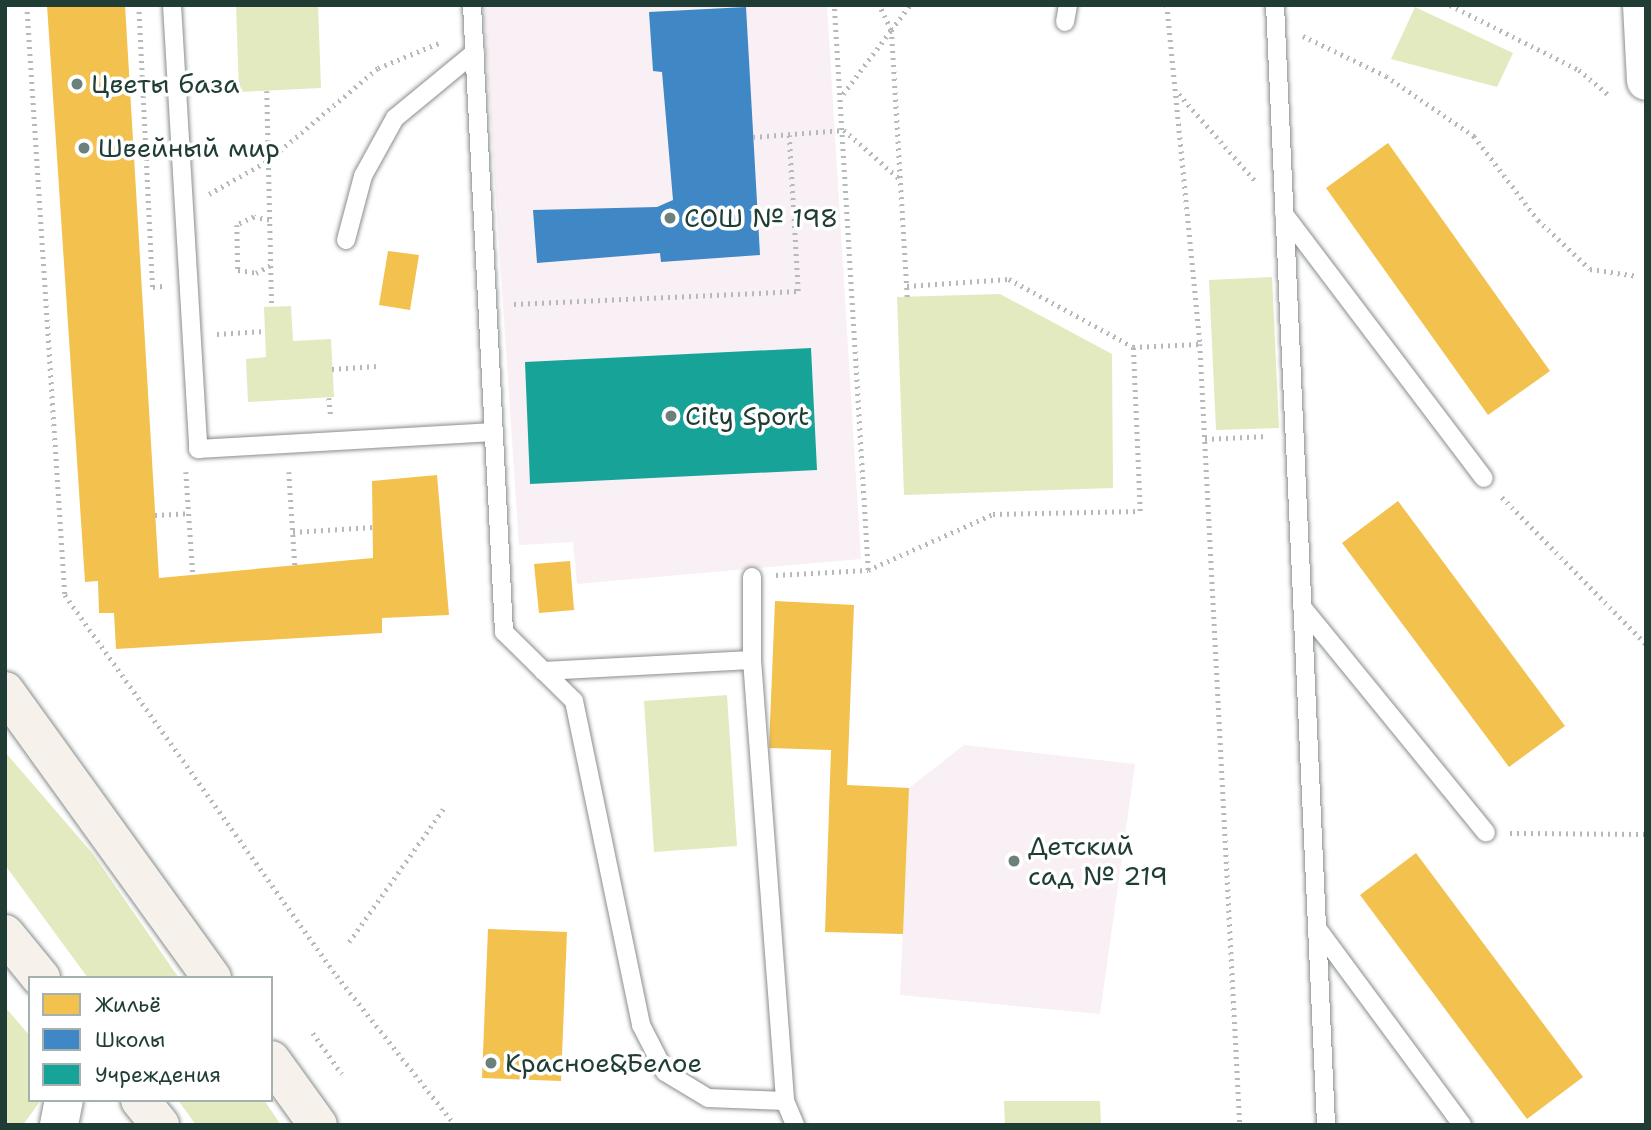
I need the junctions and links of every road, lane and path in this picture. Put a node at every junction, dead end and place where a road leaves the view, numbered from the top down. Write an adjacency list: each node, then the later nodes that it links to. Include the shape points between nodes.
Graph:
1 (27, 5): 79 (path, via 65,595 337,976)
2 (139, 5): 26 (path)
3 (172, 5): 24 (lane)
4 (472, 5): 12 (lane)
5 (834, 5): 18 (path)
6 (879, 5): 13 (path)
7 (910, 5): 13 (path)
8 (1167, 5): 17 (path)
9 (1450, 5): 16 (path)
10 (1642, 5): 16 (main road)
11 (1275, 9): 25 (lane); 30 (path, via 1279,31 1314,38 1386,76 1474,136 1538,220 1590,269)
12 (474, 29): 14 (lane); 22 (path, via 378,68)
13 (891, 30): 18 (path); 23 (path)
14 (475, 52): 28 (lane, via 395,118 363,176); 34 (lane)
15 (267, 91): 22 (path)
16 (1633, 92)
17 (1178, 93): 25 (path); 38 (path)
18 (842, 95): 19 (path)
19 (844, 130): 20 (path); 23 (path); 53 (path)
20 (789, 135): 21 (path); 34 (path, via 797,291)
21 (754, 138)
22 (269, 160): 24 (path); 27 (path)
23 (901, 180): 32 (path)
24 (184, 208): 26 (path); 31 (lane)
25 (1284, 214): 43 (lane); 47 (lane)
26 (150, 215): 31 (path, via 153,286)
27 (270, 220): 29 (path); 29 (path, via 254,217 237,225 238,270 256,273)
28 (346, 240)
29 (271, 265): 35 (path)
30 (1637, 276)
31 (188, 285): 37 (lane)
32 (907, 286): 33 (path); 39 (path, via 1009,279)
33 (907, 297)
34 (487, 305): 42 (lane)
35 (272, 307)
36 (265, 331): 37 (path)
37 (191, 337): 42 (lane, via 198,449)
38 (1200, 344): 39 (path); 44 (path)
39 (1133, 347): 53 (path, via 1140,511 993,513)
40 (376, 366): 41 (path)
41 (332, 369)
42 (494, 432): 59 (lane, via 504,632)
43 (1294, 434): 44 (path); 56 (lane)
44 (1205, 439): 81 (path)
45 (288, 463): 51 (path)
46 (186, 470): 48 (path)
47 (1484, 478): 57 (path)
48 (189, 513): 49 (path); 54 (path)
49 (155, 515)
50 (373, 527): 51 (path)
51 (293, 532): 52 (path)
52 (295, 565)
53 (868, 570): 55 (path)
54 (193, 575)
55 (752, 577): 58 (lane)
56 (1302, 607): 62 (lane); 64 (lane)
57 (1646, 644)
58 (752, 660): 59 (lane); 73 (lane)
59 (543, 670): 73 (lane, via 574,701 641,1026 665,1072 708,1098)
60 (5, 691): 69 (main road)
61 (443, 809): 66 (path)
62 (1486, 833): 63 (path)
63 (1646, 834)
64 (1317, 928): 82 (lane); 83 (lane)
65 (7, 937): 67 (main road); 68 (main road)
66 (349, 942)
67 (31, 976)
68 (38, 976)
69 (211, 976)
70 (313, 1033): 72 (path)
71 (273, 1062): 78 (main road)
72 (342, 1074)
73 (785, 1101): 80 (lane)
74 (64, 1102): 76 (main road)
75 (142, 1102): 77 (main road)
76 (59, 1125)
77 (160, 1125)
78 (318, 1125)
79 (455, 1125)
80 (795, 1125)
81 (1240, 1125)
82 (1326, 1125)
83 (1462, 1125)

